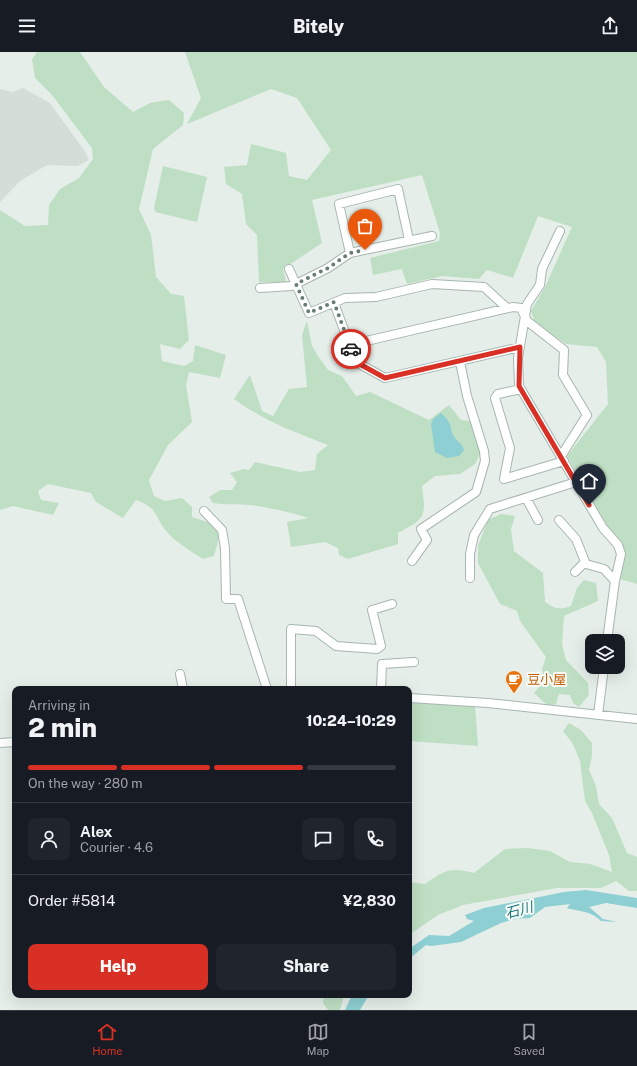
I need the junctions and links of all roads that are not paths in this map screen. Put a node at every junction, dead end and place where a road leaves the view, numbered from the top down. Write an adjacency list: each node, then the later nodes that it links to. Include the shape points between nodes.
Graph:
1 (560, 231): 10 (street, via 542,269 540,285 527,304)
2 (432, 236): 3 (street)
3 (409, 240): 4 (street); 4 (street, via 398,190 339,204)
4 (350, 253): 6 (street, via 328,268)
5 (289, 269): 6 (street)
6 (296, 284): 7 (street); 8 (street, via 309,313)
7 (260, 288)
8 (334, 302): 9 (street, via 345,298 376,297 432,284 469,285 484,287); 11 (street)
9 (507, 308): 10 (street, via 522,308); 11 (street)
10 (525, 316): 12 (street); 15 (street, via 527,321 564,350 563,375 587,415)
11 (349, 345): 13 (street, via 356,362 385,378)
12 (520, 347): 13 (street); 14 (street, via 518,358)
13 (460, 362): 21 (street, via 485,461 476,492 421,529 427,540)
14 (521, 389): 15 (street); 15 (street, via 498,394 495,398 510,448 504,479)
15 (562, 459): 16 (street)
16 (576, 482): 17 (street); 25 (street, via 603,528 618,545 621,554)
17 (526, 498): 19 (street); 24 (street, via 490,509 482,520 474,535 470,554)
18 (204, 511): 32 (street, via 222,530 226,599 238,599)
19 (538, 520)
20 (559, 520): 22 (street, via 576,539)
21 (412, 561)
22 (586, 564): 23 (street); 25 (street, via 604,569)
23 (575, 572)
24 (470, 578)
25 (615, 581): 27 (street)
26 (392, 604): 33 (street, via 372,610 381,646 377,649 336,646 316,631 291,629)
27 (608, 634)
28 (414, 662): 34 (street, via 382,664)
29 (180, 674): 31 (street)
30 (603, 674): 36 (street)
31 (182, 686)
32 (266, 686)
33 (291, 686)
34 (381, 686)
35 (412, 698): 36 (street)
36 (598, 715): 37 (street)
37 (637, 719)
38 (12, 742): 39 (street)
39 (0, 743)

